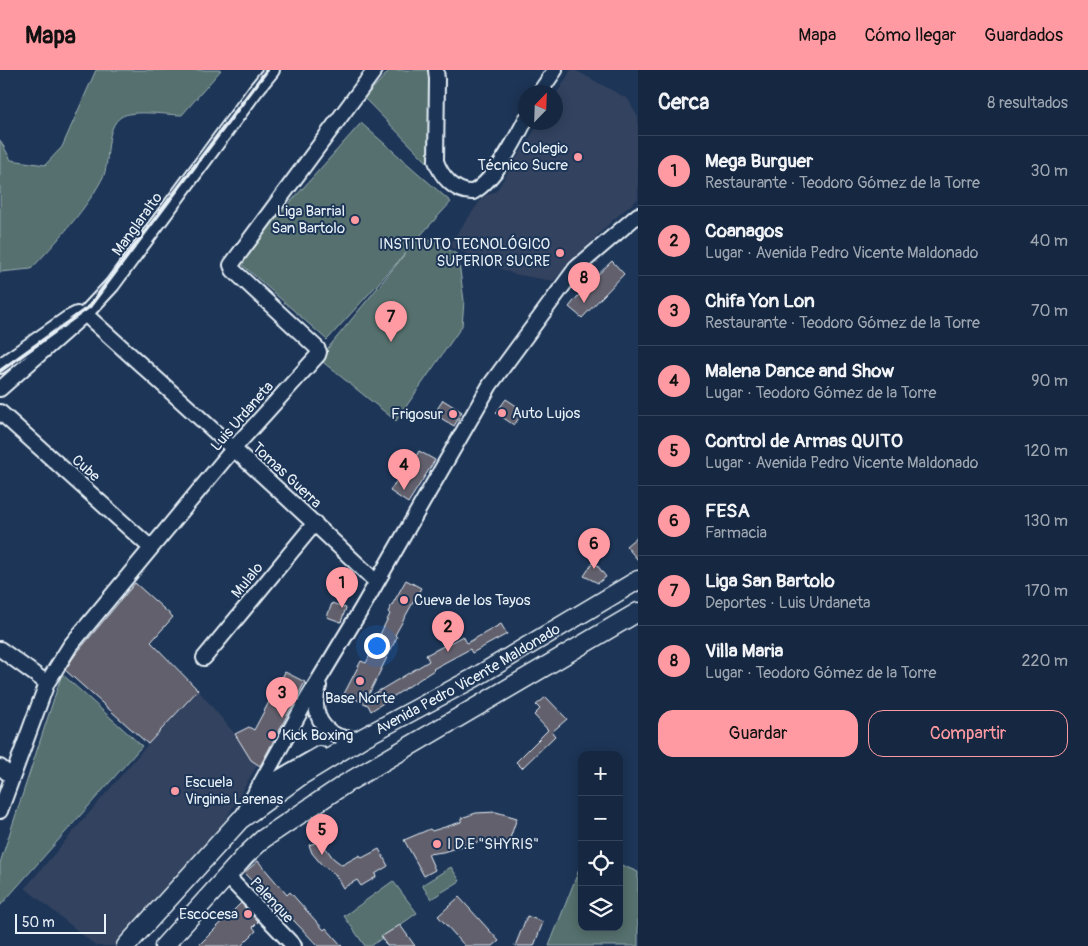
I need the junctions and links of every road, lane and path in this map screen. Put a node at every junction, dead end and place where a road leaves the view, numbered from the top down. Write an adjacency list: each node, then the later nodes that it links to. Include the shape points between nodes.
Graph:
1 (272, 70): 8 (street, Manglaralto, via 112,285)
2 (375, 70): 12 (street, Luis Urdaneta, via 231,265 319,352)
3 (436, 70): 6 (street, via 436,161 442,173 459,189 473,192 483,184 512,147)
4 (554, 70): 5 (street)
5 (544, 85)
6 (520, 130)
7 (638, 215): 16 (street, via 576,268 490,385)
8 (85, 314): 9 (street, Manglaralto, via 67,318); 10 (street); 12 (street, Tomas Guerra)
9 (0, 366)
10 (0, 389)
11 (0, 412): 14 (street, Cube)
12 (234, 448): 13 (street, Tomas Guerra); 14 (street, Luis Urdaneta)
13 (315, 523): 16 (street, Tomas Guerra); 19 (street, Mulalo)
14 (151, 548): 21 (street, Luis Urdaneta, via 78,635)
15 (638, 580): 22 (main road, Avenida Pedro Vicente Maldonado, via 474,678)
16 (376, 582): 20 (street)
17 (638, 612): 28 (main road, Avenida Pedro Vicente Maldonado, via 345,784 263,839)
18 (0, 649): 21 (street)
19 (204, 658)
20 (324, 671): 22 (street, via 316,700 322,723 340,737); 25 (street)
21 (47, 683): 24 (street, Luis Urdaneta)
22 (358, 738): 25 (street, via 322,753); 27 (main road, Avenida Pedro Vicente Maldonado)
23 (0, 767): 24 (street)
24 (12, 777): 26 (street, Luis Urdaneta)
25 (255, 792): 27 (street)
26 (0, 811)
27 (240, 820): 29 (main road, Avenida Pedro Vicente Maldonado)
28 (227, 876): 30 (main road, Avenida Pedro Vicente Maldonado); 31 (street, Palenque)
29 (126, 946)
30 (164, 946)
31 (294, 946)

